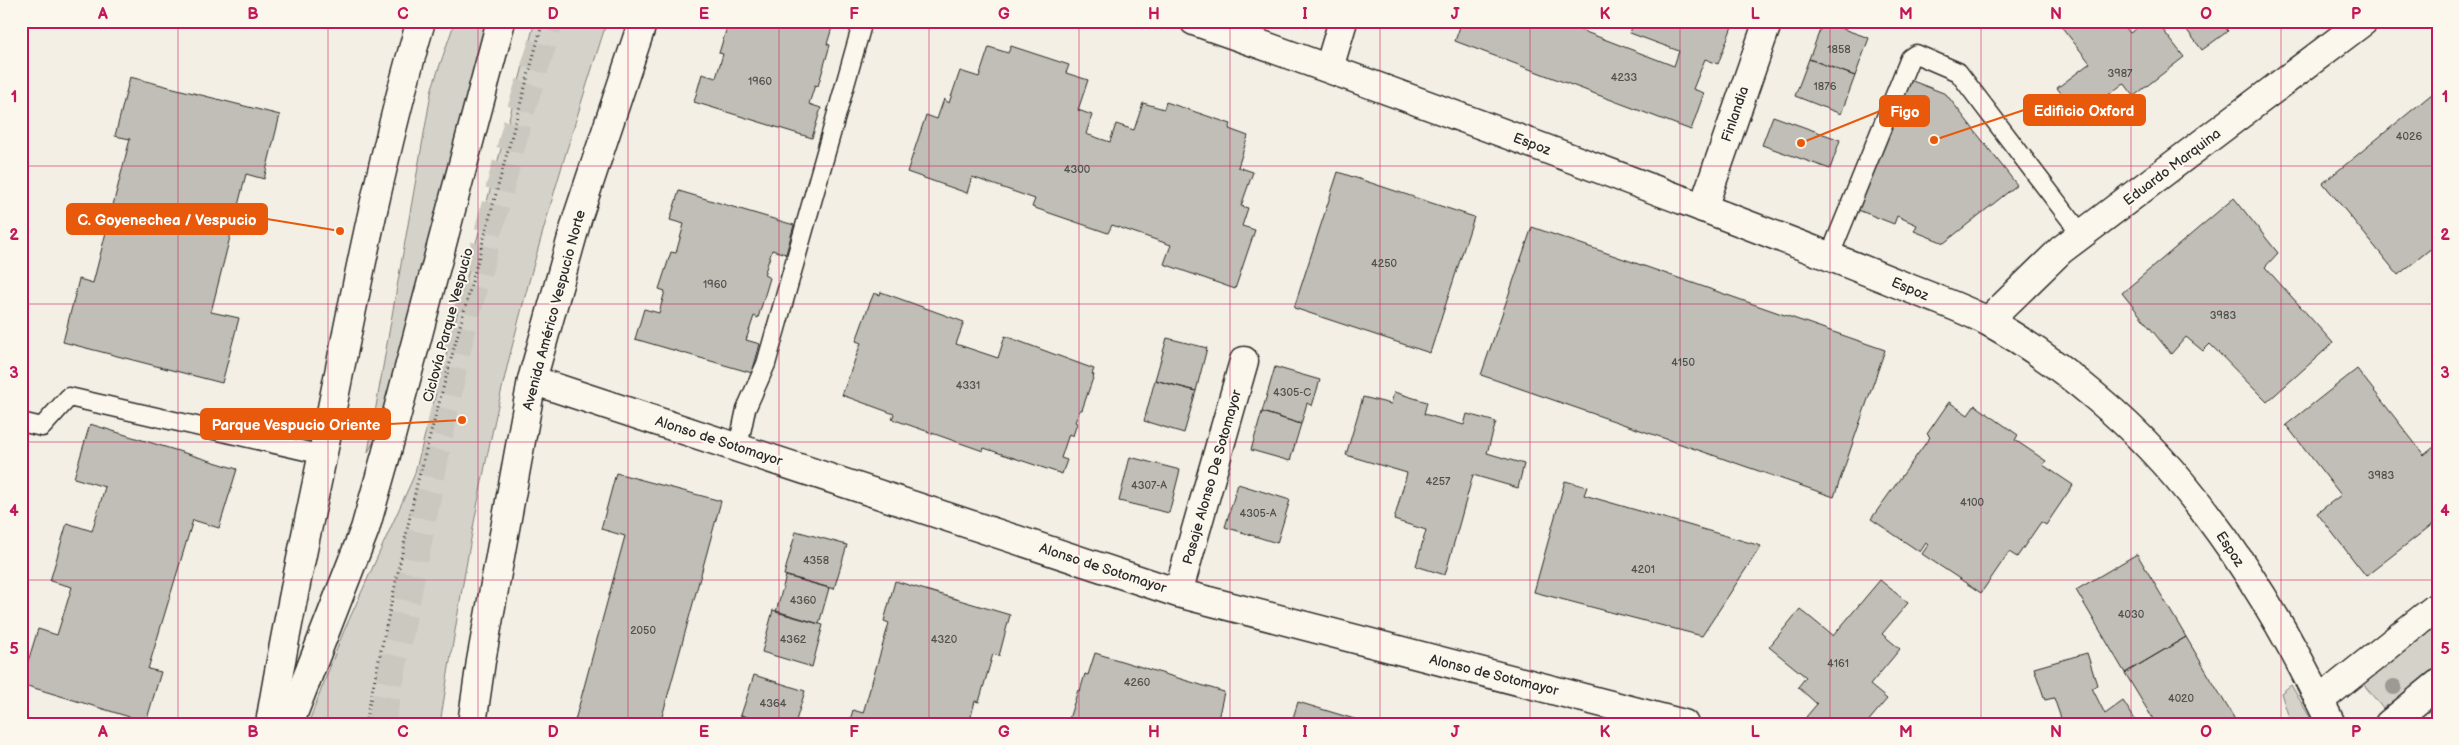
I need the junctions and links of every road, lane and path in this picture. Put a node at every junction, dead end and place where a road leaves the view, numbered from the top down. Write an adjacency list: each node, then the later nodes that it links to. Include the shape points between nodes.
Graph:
1 (421, 21): 19 (main road, via 355,288)
2 (501, 21): 25 (main road, via 365,529)
3 (542, 21): 26 (path, Ciclovía Parque Vespucio, via 417,484)
4 (642, 21): 16 (main road, Avenida Américo Vespucio Norte, via 578,216)
5 (862, 21): 18 (lane, via 766,364 746,409)
6 (1194, 21): 10 (main road, Espoz)
7 (1343, 21): 10 (main road)
8 (1768, 21): 11 (main road, Finlandia)
9 (2364, 21): 12 (main road, Eduardo Marquina)
10 (1329, 68): 11 (main road, Espoz)
11 (1703, 208): 13 (main road, Espoz)
12 (2082, 234): 13 (lane, via 1958,72 1916,54 1910,58); 14 (main road, Eduardo Marquina)
13 (1830, 255): 14 (main road, Espoz)
14 (1988, 321): 23 (main road, Espoz, via 2056,365 2097,398 2172,472 2210,518 2242,566)
15 (1244, 362): 20 (main road, Pasaje Alonso De Sotomayor)
16 (532, 380): 18 (main road, Alonso de Sotomayor); 27 (main road, Avenida Américo Vespucio Norte)
17 (21, 422): 19 (lane, via 42,427 69,397)
18 (738, 447): 20 (main road, Alonso de Sotomayor)
19 (323, 454): 24 (main road, via 280,659)
20 (1178, 593): 28 (main road, Alonso de Sotomayor)
21 (2438, 606): 23 (main road)
22 (2438, 684): 29 (main road)
23 (2326, 712)
24 (270, 724)
25 (288, 724)
26 (365, 724)
27 (472, 724)
28 (1684, 724)
29 (2389, 724)

